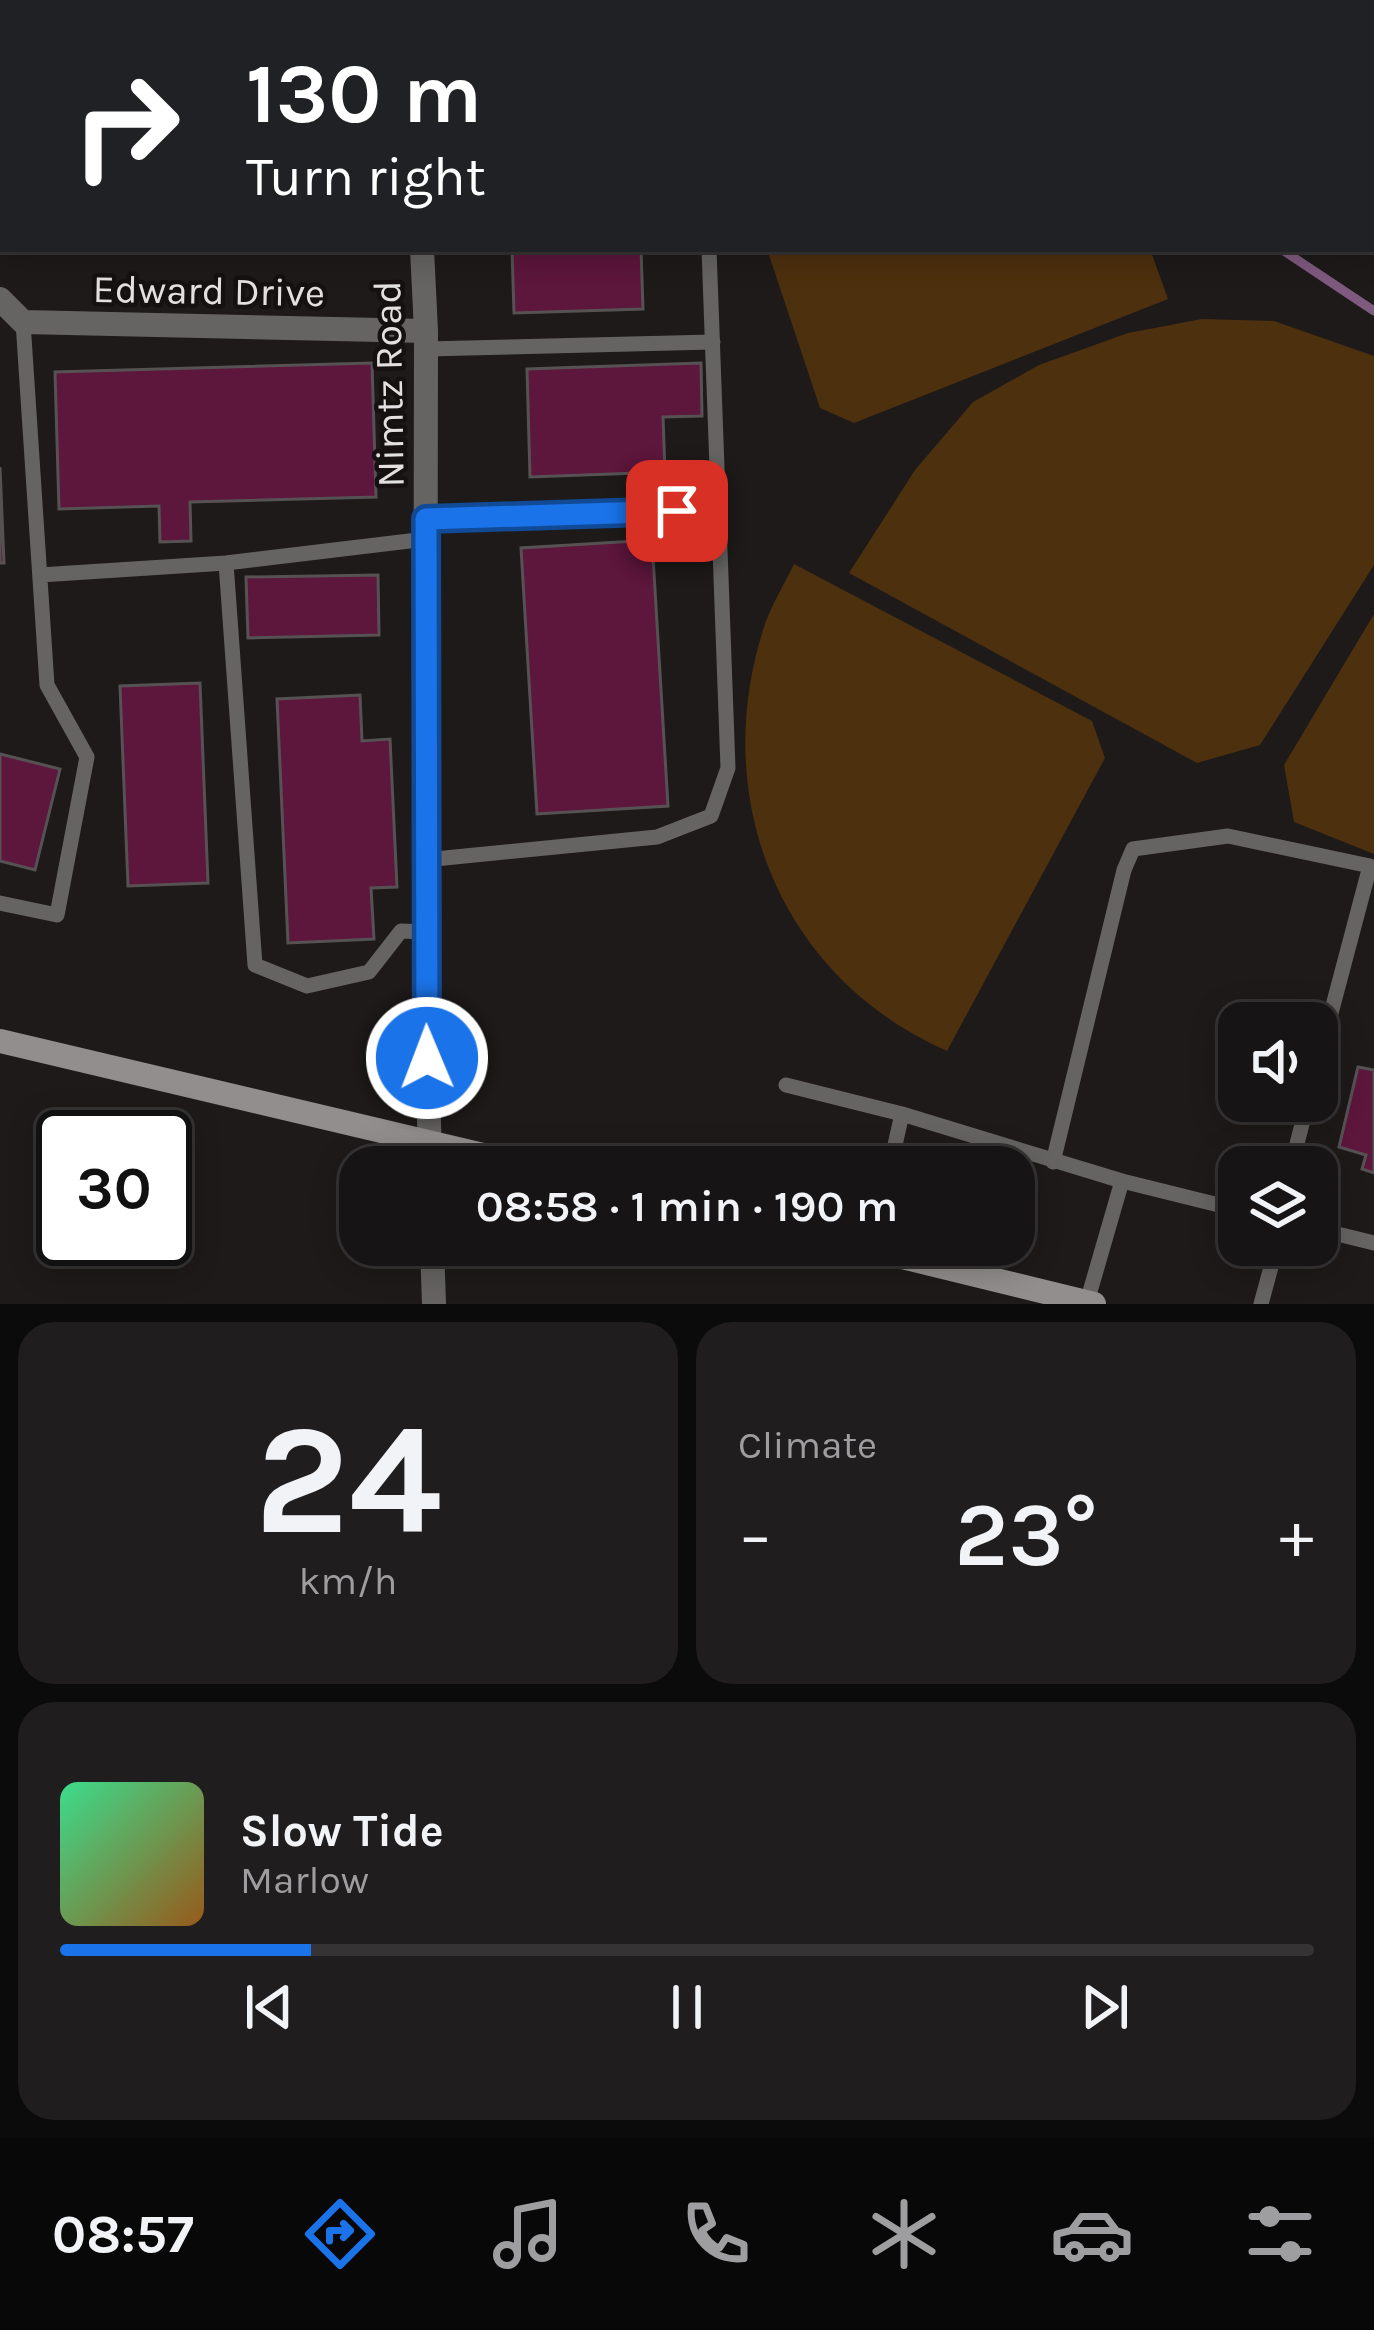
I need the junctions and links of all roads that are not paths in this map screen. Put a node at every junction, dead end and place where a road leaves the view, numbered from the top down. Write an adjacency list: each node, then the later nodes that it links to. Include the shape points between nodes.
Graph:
1 (422, 252): 5 (street, Nimtz Road)
2 (709, 252): 6 (lane)
3 (0, 299): 4 (street)
4 (23, 322): 5 (street, Edward Drive); 10 (lane)
5 (426, 340): 6 (lane); 8 (street, Nimtz Road)
6 (713, 342): 7 (lane)
7 (719, 509): 8 (lane); 11 (lane, via 728,768 712,816 657,838)
8 (426, 529): 9 (lane); 11 (street, Nimtz Road)
9 (226, 563): 10 (lane); 13 (lane, via 255,965 307,986 369,972 401,931)
10 (40, 575): 12 (lane, via 47,685 87,757 57,915)
11 (425, 860): 13 (street, Nimtz Road)
12 (0, 903)
13 (424, 932): 19 (street, Nimtz Road)
14 (1334, 1002): 21 (lane, via 1370,866 1228,836 1133,849)
15 (0, 1041): 18 (street)
16 (786, 1084): 17 (lane)
17 (902, 1114): 20 (lane); 21 (lane)
18 (400, 1146)
19 (430, 1146)
20 (895, 1146)
21 (1053, 1162): 22 (lane)
22 (1122, 1181): 23 (lane); 29 (lane)
23 (1218, 1205)
24 (1338, 1235): 25 (lane)
25 (1374, 1244)
26 (433, 1266): 30 (street)
27 (945, 1266): 29 (street)
28 (1272, 1266): 31 (lane)
29 (1091, 1303)
30 (434, 1304)
31 (1262, 1304)

